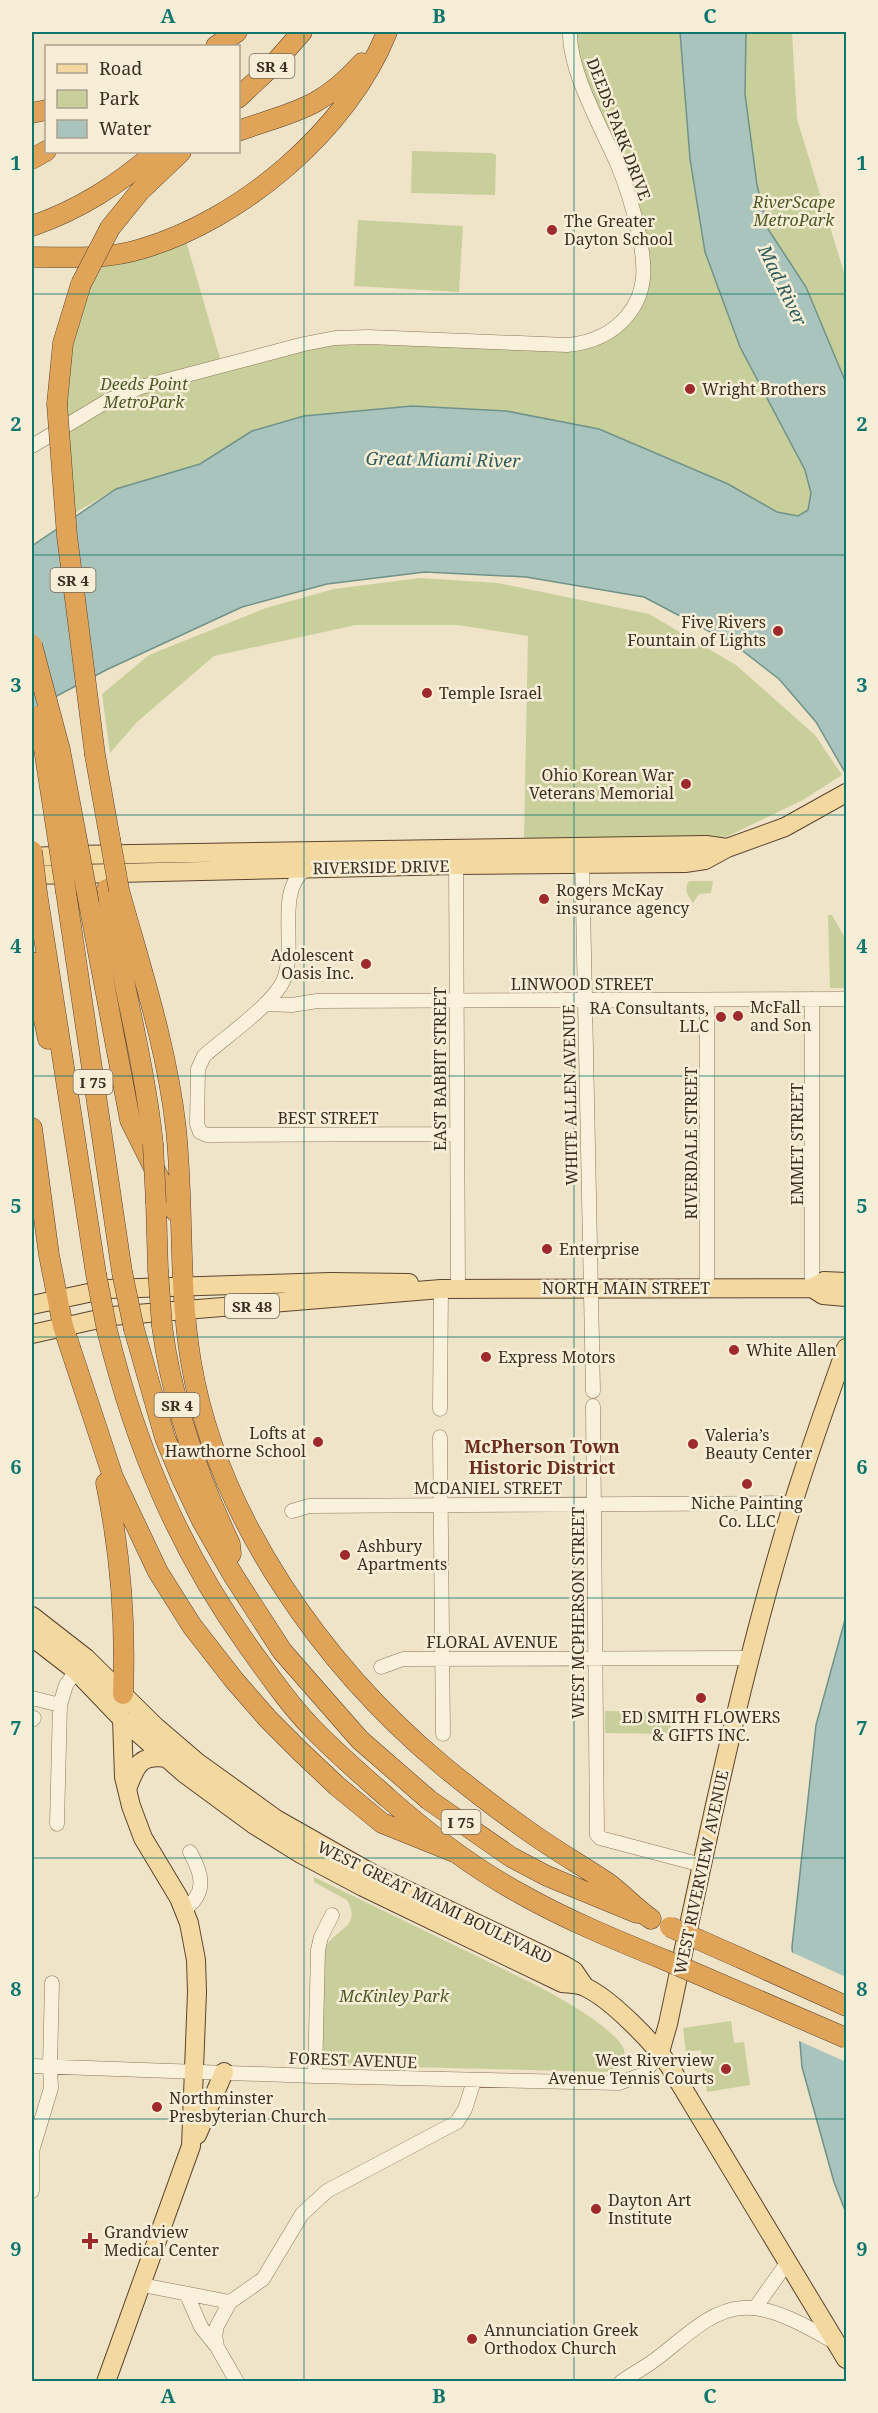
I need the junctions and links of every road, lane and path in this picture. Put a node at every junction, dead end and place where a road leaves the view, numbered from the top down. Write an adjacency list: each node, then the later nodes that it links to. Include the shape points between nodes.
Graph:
1 (237, 32): 7 (highway)
2 (245, 32): 8 (highway, SR 4)
3 (293, 32): 9 (highway)
4 (302, 32): 10 (highway, SR 4)
5 (386, 32): 11 (highway, via 354,72 325,98 300,111); 17 (highway, via 374,62 332,120 281,171 231,207 184,234 140,250 110,256)
6 (570, 32): 18 (street, DEEDS PARK DRIVE, via 575,65 633,210 644,265 643,288 614,330 567,345 368,337 304,344 141,387 109,400)
7 (218, 45)
8 (232, 45)
9 (240, 79)
10 (240, 96)
11 (240, 130)
12 (155, 153): 16 (highway, via 104,192 65,214)
13 (180, 153): 15 (highway, SR 4)
14 (195, 153): 15 (highway)
15 (159, 173): 28 (highway, SR 4, bridge, via 110,228 81,284 63,343 57,404 67,536)
16 (32, 226)
17 (32, 257)
18 (32, 446)
19 (32, 645): 41 (highway, bridge, via 60,750 130,1120 174,1206)
20 (32, 666): 62 (highway, I 75, bridge, via 134,1329 173,1458)
21 (846, 793): 24 (main road, RIVERSIDE DRIVE, via 769,834 705,860 685,863)
22 (32, 851): 27 (highway, I 75, bridge)
23 (456, 857): 24 (main road, RIVERSIDE DRIVE); 25 (main road, RIVERSIDE DRIVE, via 83,854); 26 (main road, RIVERSIDE DRIVE); 36 (street, EAST BABBIT STREET)
24 (582, 857): 33 (street, WHITE ALLEN AVENUE)
25 (32, 858)
26 (306, 869): 27 (main road, RIVERSIDE DRIVE); 30 (street, via 291,887 290,957)
27 (34, 884): 38 (highway, I 75)
28 (113, 889): 41 (highway, via 165,1063 176,1130); 62 (highway, SR 4, bridge, via 153,1144 162,1326 182,1423 201,1481 230,1544)
29 (32, 962): 38 (highway, via 53,1064)
30 (282, 982): 35 (street, LINWOOD STREET, via 297,997); 37 (street)
31 (812, 999): 32 (street, LINWOOD STREET); 34 (street, LINWOOD STREET); 46 (street, EMMET STREET)
32 (846, 999)
33 (584, 1000): 34 (street, LINWOOD STREET); 36 (street, LINWOOD STREET); 45 (street, WHITE ALLEN AVENUE)
34 (707, 1000): 43 (street, RIVERDALE STREET)
35 (317, 1001): 36 (street, LINWOOD STREET); 37 (street, LINWOOD STREET)
36 (456, 1001): 40 (street, EAST BABBIT STREET)
37 (265, 1004): 40 (street, BEST STREET, via 200,1062 200,1132)
38 (68, 1098): 79 (highway, I 75, bridge, via 107,1330 126,1401 171,1518 218,1603 269,1677 312,1728 375,1787)
39 (32, 1128): 49 (highway)
40 (457, 1134): 47 (street, EAST BABBIT STREET)
41 (180, 1226): 44 (highway)
42 (846, 1281): 46 (main road, NORTH MAIN STREET / SR 48, via 824,1281)
43 (707, 1287): 45 (main road, NORTH MAIN STREET / SR 48); 46 (main road, NORTH MAIN STREET / SR 48)
44 (183, 1288): 47 (main road, NORTH MAIN STREET / SR 48, via 405,1282); 49 (main road, NORTH MAIN STREET / SR 48, via 107,1289); 51 (highway)
45 (590, 1288): 47 (main road, NORTH MAIN STREET / SR 48); 59 (street, WEST MCPHERSON STREET)
46 (812, 1288): 48 (main road, NORTH MAIN STREET / SR 48, via 823,1295)
47 (449, 1289): 51 (main road, NORTH MAIN STREET / SR 48); 55 (street, EAST BABBIT STREET)
48 (846, 1297)
49 (57, 1298): 50 (main road, NORTH MAIN STREET / SR 48); 52 (highway)
50 (32, 1305)
51 (185, 1311): 52 (main road, NORTH MAIN STREET / SR 48, via 112,1316); 83 (highway, via 202,1412 213,1451 233,1497 285,1588 345,1670 441,1765 532,1834 613,1886)
52 (63, 1326): 53 (main road, NORTH MAIN STREET / SR 48); 57 (highway)
53 (32, 1334)
54 (846, 1348): 58 (main road, WEST RIVERVIEW AVENUE)
55 (440, 1409)
56 (440, 1437): 60 (street)
57 (103, 1448): 70 (highway, via 123,1600); 79 (highway, via 126,1508 158,1572 192,1626 248,1696 337,1786 382,1823)
58 (793, 1503): 59 (street, MCDANIEL STREET); 67 (main road, WEST RIVERVIEW AVENUE)
59 (594, 1504): 60 (street, MCDANIEL STREET); 65 (street, WEST MCPHERSON STREET)
60 (441, 1505): 61 (street, MCDANIEL STREET, via 309,1506); 66 (street)
61 (292, 1511)
62 (233, 1575): 83 (highway, I 75, via 282,1651 333,1710 360,1740 429,1800 529,1867)
63 (32, 1616): 68 (main road, WEST GREAT MIAMI BOULEVARD)
64 (32, 1637): 68 (main road, WEST GREAT MIAMI BOULEVARD)
65 (595, 1657): 66 (street, FLORAL AVENUE); 67 (street, FLORAL AVENUE); 80 (street, WEST MCPHERSON STREET, via 596,1830 600,1838)
66 (442, 1658): 69 (street, FLORAL AVENUE, via 403,1659); 74 (street)
67 (749, 1658): 80 (main road, WEST RIVERVIEW AVENUE)
68 (81, 1664): 70 (main road, WEST GREAT MIAMI BOULEVARD); 72 (street, via 63,1692); 73 (main road, WEST GREAT MIAMI BOULEVARD)
69 (381, 1667)
70 (123, 1694): 73 (street); 85 (main road, WEST GREAT MIAMI BOULEVARD, via 197,1762 276,1820 373,1874 564,1965 574,1971)
71 (32, 1698): 72 (street)
72 (60, 1705): 77 (street)
73 (122, 1719): 75 (main road, WEST GREAT MIAMI BOULEVARD); 76 (main road)
74 (443, 1734)
75 (167, 1758): 76 (main road, via 141,1761); 85 (main road, WEST GREAT MIAMI BOULEVARD, via 233,1810 301,1854 562,1983)
76 (127, 1789): 81 (main road, via 143,1838)
77 (57, 1824)
78 (190, 1852): 81 (street, via 200,1874 200,1892)
79 (454, 1852): 87 (highway, I 75, bridge, via 522,1895 594,1930)
80 (702, 1865): 88 (main road, WEST RIVERVIEW AVENUE)
81 (184, 1910): 91 (main road, via 196,1960)
82 (332, 1915): 93 (street, via 319,1944)
83 (651, 1919): 86 (highway, I 75, bridge)
84 (52, 1983): 90 (street)
85 (585, 1987): 88 (main road, WEST GREAT MIAMI BOULEVARD, via 621,2014)
86 (846, 2006)
87 (846, 2038)
88 (660, 2052): 94 (street, FOREST AVENUE, via 644,2074 619,2083); 97 (main road)
89 (32, 2066): 90 (street, FOREST AVENUE)
90 (50, 2066): 91 (street, FOREST AVENUE); 96 (street, via 51,2088 32,2151)
91 (195, 2071): 92 (street, FOREST AVENUE); 95 (main road)
92 (224, 2072): 93 (street, FOREST AVENUE); 95 (main road)
93 (315, 2076): 94 (street, FOREST AVENUE)
94 (474, 2080): 100 (street, via 457,2122 327,2191 302,2214 263,2279)
95 (188, 2156): 98 (main road)
96 (32, 2191)
97 (787, 2263): 101 (street); 103 (main road)
98 (142, 2285): 99 (street); 104 (main road)
99 (188, 2295): 100 (street); 102 (street, via 201,2327)
100 (230, 2302): 102 (street, via 217,2326)
101 (755, 2308): 103 (street, via 789,2319); 106 (street, via 717,2314)
102 (217, 2347): 105 (street)
103 (842, 2351)
104 (106, 2382)
105 (237, 2382)
106 (621, 2382)

